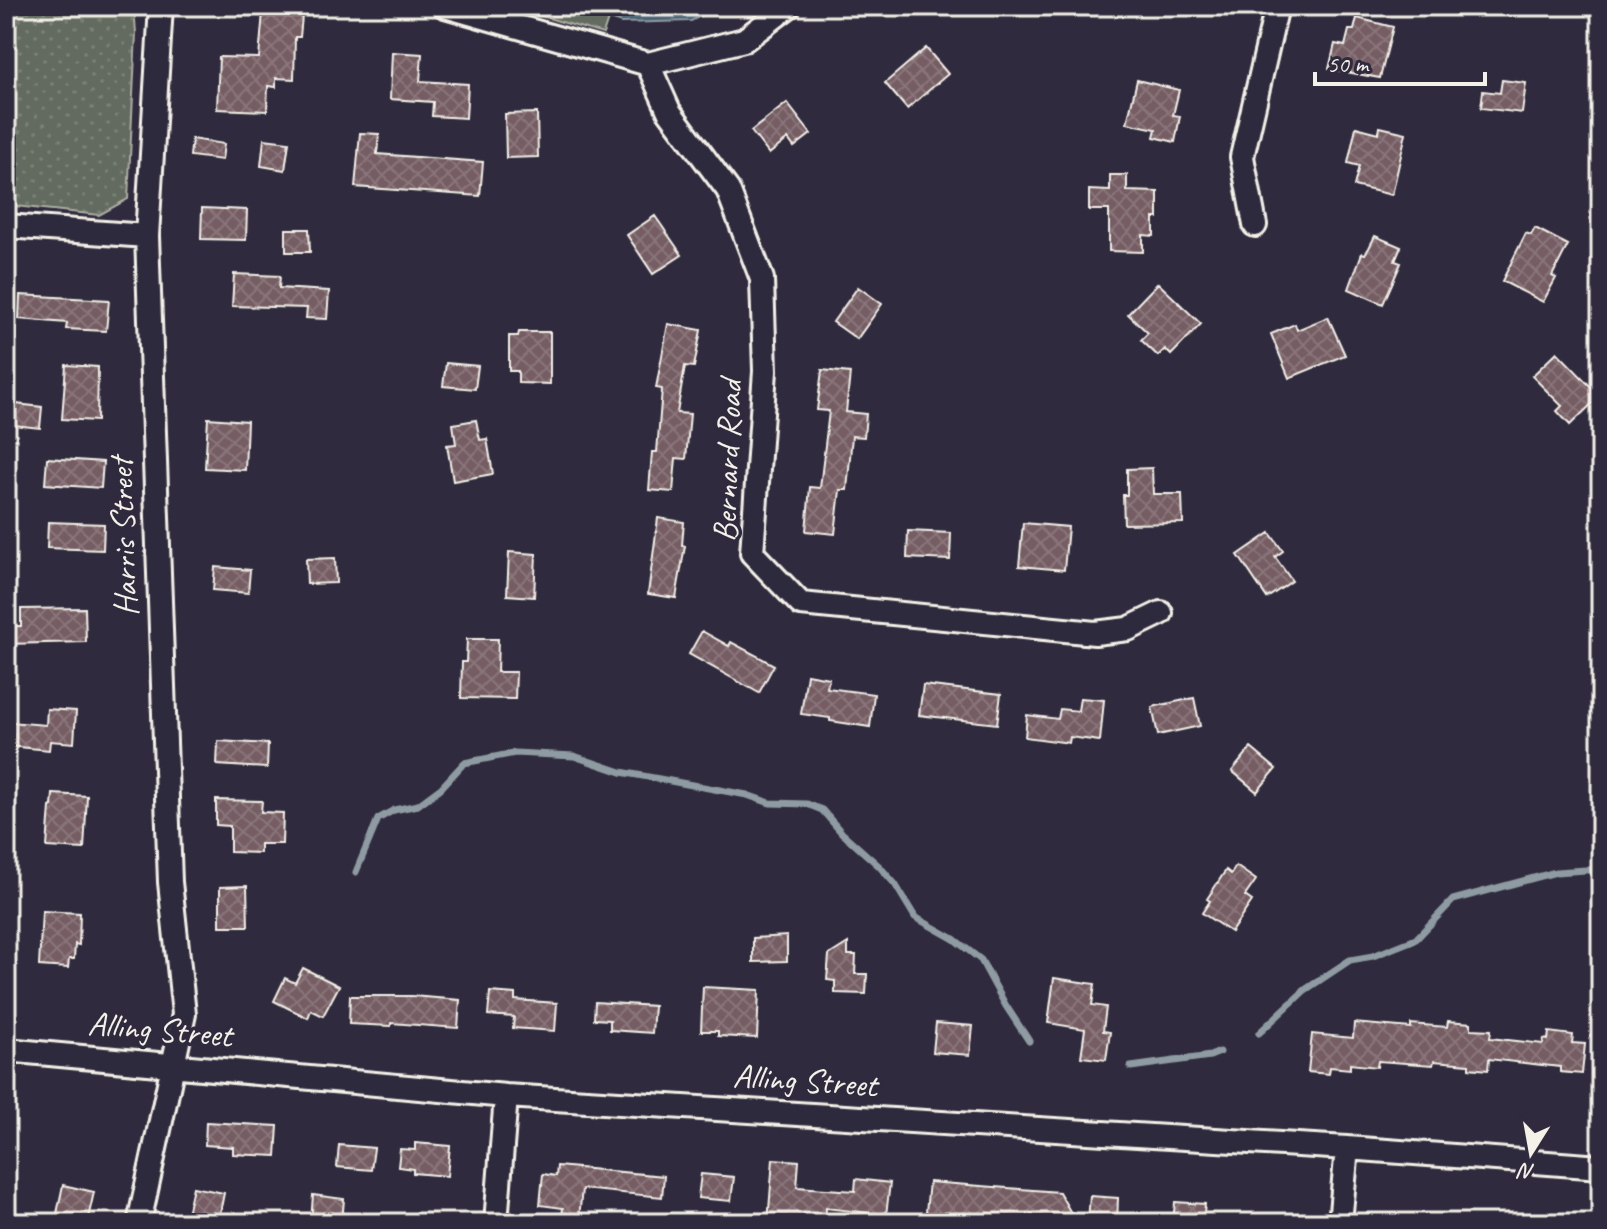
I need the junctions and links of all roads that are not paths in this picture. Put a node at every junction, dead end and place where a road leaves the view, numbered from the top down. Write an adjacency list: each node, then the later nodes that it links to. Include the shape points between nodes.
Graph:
1 (161, 6): 8 (street, Harris Street)
2 (445, 6): 5 (street)
3 (789, 6): 5 (street, via 744,40)
4 (1277, 6): 6 (street, via 1242,157)
5 (648, 64): 9 (street, Bernard Road, via 669,111 728,190 762,279 765,371 752,553 801,604 1095,633 1128,629)
6 (1255, 225)
7 (6, 226): 8 (street)
8 (147, 236): 11 (street, Harris Street, via 170,882 184,1014)
9 (1161, 613)
10 (6, 1050): 11 (street, Alling Street)
11 (173, 1064): 12 (street, Alling Street); 15 (street, Harris Street)
12 (506, 1096): 13 (street, Alling Street); 16 (street)
13 (1347, 1148): 14 (street, Alling Street); 17 (street)
14 (1601, 1167)
15 (139, 1223)
16 (496, 1223)
17 (1340, 1223)

